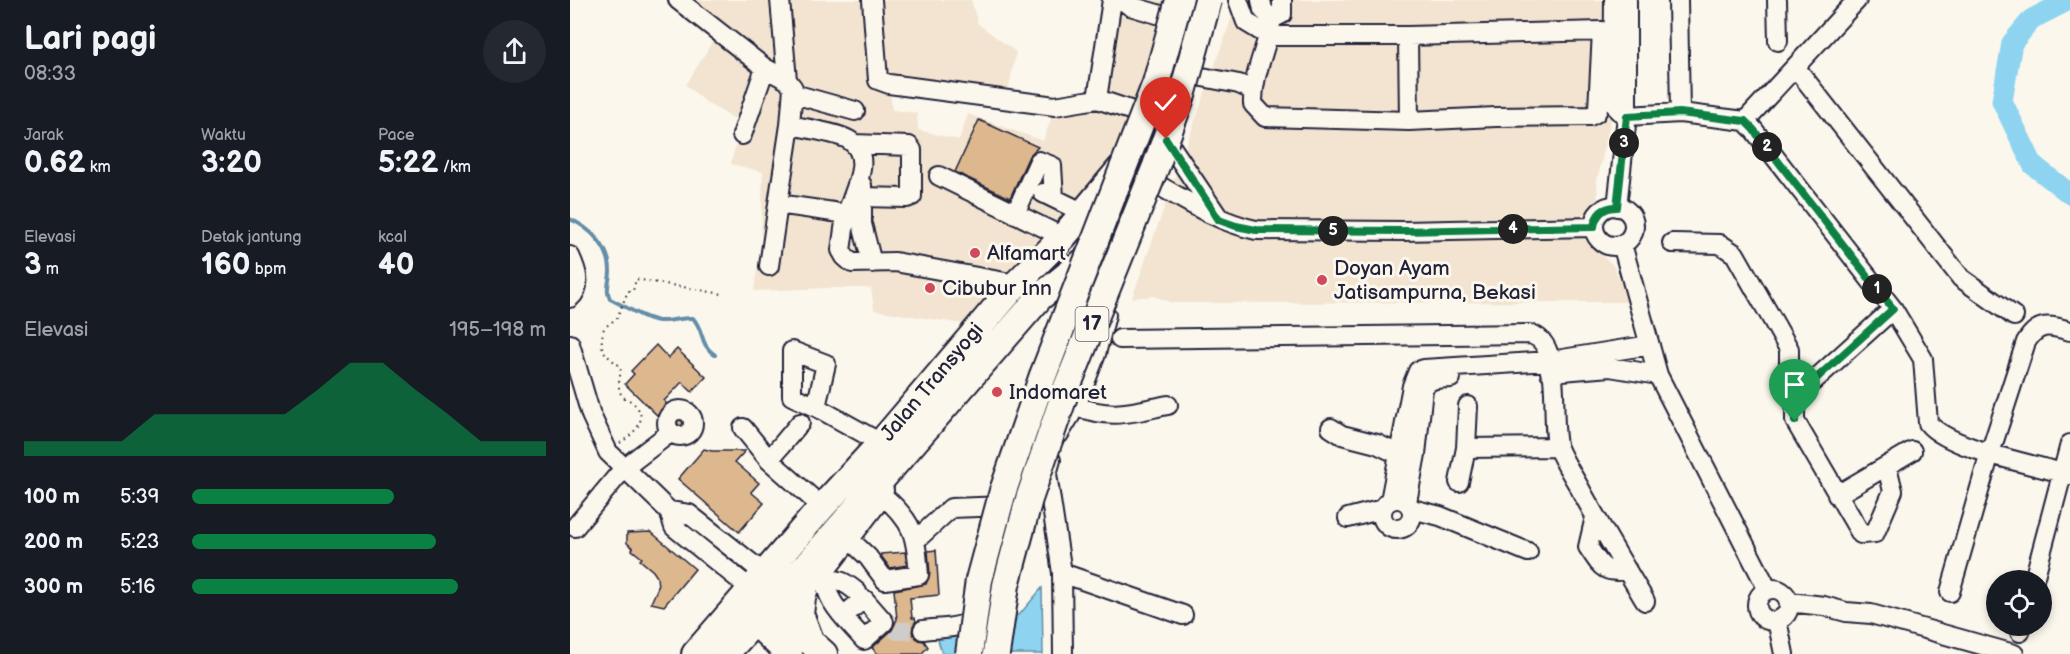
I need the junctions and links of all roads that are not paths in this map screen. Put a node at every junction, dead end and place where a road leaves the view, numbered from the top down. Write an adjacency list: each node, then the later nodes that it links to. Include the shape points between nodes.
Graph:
1 (678, 0): 23 (street)
2 (780, 0): 27 (street)
3 (872, 0): 29 (street, via 878,80 1055,106)
4 (1112, 0): 29 (street)
5 (1122, 0): 18 (street, via 1130,6)
6 (1191, 0): 25 (highway, Jalan Transyogi)
7 (1208, 0): 121 (highway, 17, bridge, via 1183,92 1067,387 1029,499 1006,585)
8 (1218, 0): 26 (highway, Jalan Transyogi)
9 (1238, 0): 19 (street, via 1246,22)
10 (1261, 0): 19 (street)
11 (1282, 0): 19 (street, via 1282,14)
12 (1602, 0): 20 (street)
13 (1614, 0): 32 (street, via 1613,100)
14 (1627, 0): 32 (street)
15 (1678, 0): 31 (street)
16 (1777, 0): 22 (street)
17 (1857, 0): 24 (street)
18 (1170, 5): 25 (street, via 1145,83 1149,86); 120 (highway, 17, bridge, via 1156,83 1042,378 1003,491 979,580)
19 (1271, 28): 21 (street); 28 (street)
20 (1602, 31): 21 (street); 33 (street, via 1599,104 1592,116)
21 (1407, 36): 33 (street)
22 (1778, 41)
23 (765, 68): 27 (street); 37 (street)
24 (1796, 68): 34 (street); 63 (street, via 1962,278)
25 (1172, 69): 36 (highway, Jalan Transyogi)
26 (1197, 76): 28 (street); 36 (highway, Jalan Transyogi, via 1182,110)
27 (790, 87): 30 (street); 35 (street)
28 (1245, 87): 33 (street, via 1265,117)
29 (1097, 98): 36 (street)
30 (855, 111)
31 (1680, 113): 32 (street); 34 (street)
32 (1627, 116): 46 (street)
33 (1409, 121)
34 (1745, 121): 62 (street)
35 (790, 125): 38 (street, via 848,139); 45 (street)
36 (1160, 129): 40 (highway, Jalan Transyogi); 48 (highway, Jalan Transyogi, via 1138,145); 51 (street)
37 (742, 135)
38 (854, 144): 39 (street); 43 (street, via 909,146 912,150 912,196)
39 (861, 169): 43 (street); 49 (street)
40 (1140, 175): 47 (highway, Jalan Transyogi); 51 (street)
41 (939, 176): 50 (street)
42 (1028, 186): 44 (street); 44 (street, via 1039,161 1052,166); 50 (street)
43 (862, 198): 57 (street, via 862,224)
44 (1054, 198): 48 (street)
45 (778, 204): 49 (street); 58 (street)
46 (1617, 207): 52 (street, via 1601,211); 55 (street, via 1630,214 1633,221 1631,235)
47 (1121, 208): 60 (highway, Jalan Transyogi, via 1088,258); 72 (street, via 1124,236 1109,304 1096,354)
48 (1084, 213): 53 (highway, Jalan Transyogi)
49 (847, 214): 57 (street, via 843,254 852,263)
50 (1015, 214): 53 (street)
51 (1219, 220): 52 (street, via 1256,230)
52 (1594, 227): 55 (street, via 1603,243)
53 (1063, 237): 59 (highway, Jalan Transyogi)
54 (1672, 243): 70 (street, via 1720,244 1735,254 1789,349 1789,386)
55 (1622, 244): 67 (street)
56 (570, 256): 61 (street, via 578,274)
57 (872, 263): 59 (street, via 895,262)
58 (769, 266)
59 (1016, 284): 79 (highway, Jalan Transyogi)
60 (1040, 297): 91 (highway, Jalan Transyogi); 94 (street, via 1054,310 1062,328 1059,350 1029,423)
61 (570, 298)
62 (1893, 309): 70 (street); 84 (street, via 1923,359 1928,423 1935,431)
63 (2014, 316)
64 (2070, 331): 84 (street, via 2053,326 2033,330)
65 (1120, 339): 68 (street, via 1528,334 1541,340)
66 (570, 344): 88 (street, via 591,415 608,452)
67 (1650, 345): 68 (street); 69 (street)
68 (1552, 366): 69 (street, via 1610,367); 81 (street); 85 (street, via 1418,371); 93 (street, via 1433,379 1426,383 1416,454)
69 (1658, 375): 105 (street)
70 (1799, 394): 92 (street, via 1795,421)
71 (1168, 405): 72 (street, via 1114,414 1094,413)
72 (1076, 406): 103 (street, via 1060,432 1047,474)
73 (1468, 406): 82 (street)
74 (816, 407): 79 (street)
75 (800, 423): 86 (street)
76 (742, 428): 86 (street)
77 (1331, 428): 85 (street)
78 (671, 432): 88 (street)
79 (881, 443): 95 (highway, Jalan Transyogi)
80 (2070, 444): 89 (street)
81 (1557, 447): 82 (street); 109 (street)
82 (1466, 448): 90 (street)
83 (1912, 451): 87 (street)
84 (1990, 453): 89 (street); 107 (street)
85 (1398, 454): 93 (street)
86 (769, 460): 95 (street)
87 (1887, 466): 92 (street); 92 (street, via 1893,491 1875,533 1861,534)
88 (624, 468): 97 (street); 108 (street, via 669,511 674,527)
89 (2066, 474): 102 (street)
90 (1460, 482)
91 (885, 483): 98 (street); 99 (street); 101 (highway, Jalan Transyogi)
92 (1837, 495)
93 (1398, 505): 96 (street); 100 (street, via 1440,516)
94 (1005, 506): 99 (street, via 951,508); 114 (street, via 998,571 986,605 971,622)
95 (822, 507): 108 (highway, Jalan Transyogi)
96 (1348, 518)
97 (574, 527)
98 (849, 539): 99 (street, via 885,580 919,575); 104 (street, via 826,570)
99 (916, 540)
100 (1528, 552)
101 (814, 557): 108 (highway, Jalan Transyogi); 115 (highway, via 800,614)
102 (2037, 570)
103 (1062, 573): 111 (street); 122 (street)
104 (823, 582): 106 (street, via 843,582); 112 (street, via 831,602)
105 (1768, 590): 110 (street, via 1779,590); 113 (street, via 1759,597 1758,609 1765,618)
106 (857, 592)
107 (1950, 592)
108 (756, 599): 115 (highway); 116 (highway, Jalan Transyogi); 117 (highway, Jalan Transyogi)
109 (1645, 601)
110 (1789, 602): 113 (street, via 1787,613); 124 (street, via 1871,614)
111 (1183, 615)
112 (843, 616)
113 (1777, 620): 123 (street)
114 (923, 630)
115 (808, 650)
116 (694, 654)
117 (725, 654)
118 (744, 654): 119 (highway, via 767,650)
119 (777, 654)
120 (969, 654)
121 (996, 654)
122 (1063, 654)
123 (1784, 654)
124 (2014, 654)

